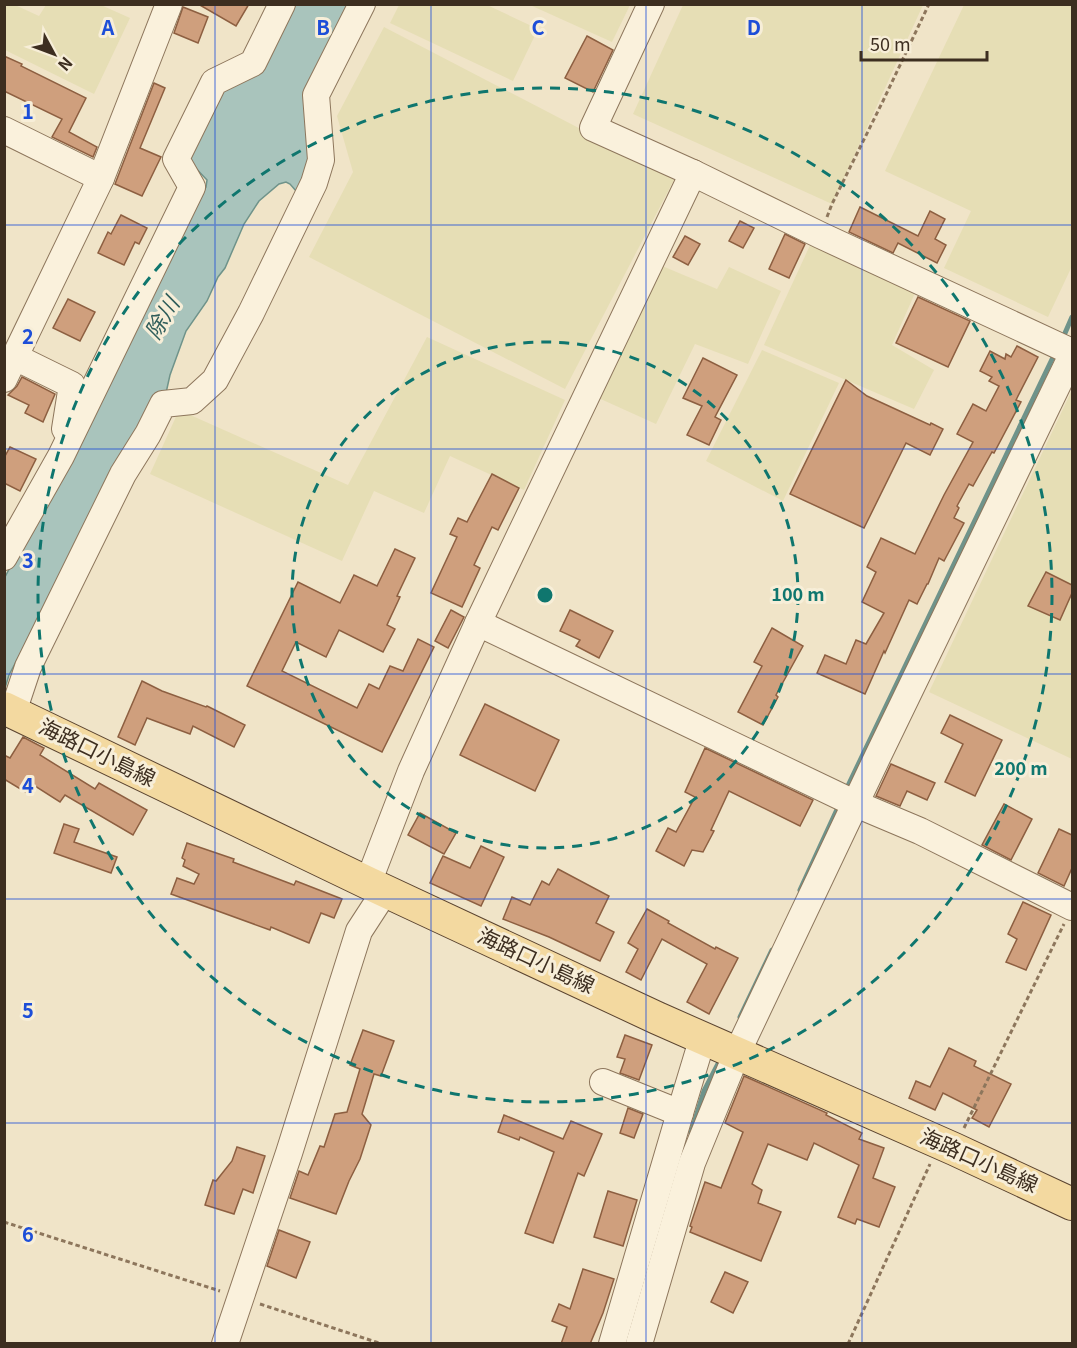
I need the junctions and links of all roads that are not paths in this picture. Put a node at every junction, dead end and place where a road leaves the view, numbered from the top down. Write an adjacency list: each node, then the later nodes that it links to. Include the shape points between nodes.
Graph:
1 (169, 4): 7 (street)
2 (282, 4): 10 (street, via 254,63 214,82 180,149 176,159 192,187)
3 (362, 4): 13 (street, via 316,95 321,160 314,183 251,313 215,380 192,401 164,404 123,474)
4 (651, 4): 6 (street, via 593,128)
5 (4, 130): 7 (street)
6 (693, 173): 8 (street); 12 (street)
7 (101, 177): 9 (street)
8 (1072, 354): 14 (street)
9 (10, 368): 10 (street, via 72,385)
10 (61, 456): 11 (street)
11 (4, 557)
12 (477, 623): 14 (street); 15 (street, via 411,771)
13 (9, 710): 15 (main road, 海路口小島線)
14 (856, 804): 16 (street, via 920,831); 18 (street)
15 (376, 887): 17 (main road, 海路口小島線); 22 (street)
16 (1072, 907)
17 (703, 1037): 18 (main road, 海路口小島線); 20 (street)
18 (737, 1053): 21 (main road, 海路口小島線); 24 (street, via 692,1163)
19 (603, 1082): 20 (street)
20 (680, 1113): 23 (street)
21 (1072, 1204)
22 (225, 1344)
23 (612, 1344)
24 (639, 1344)

